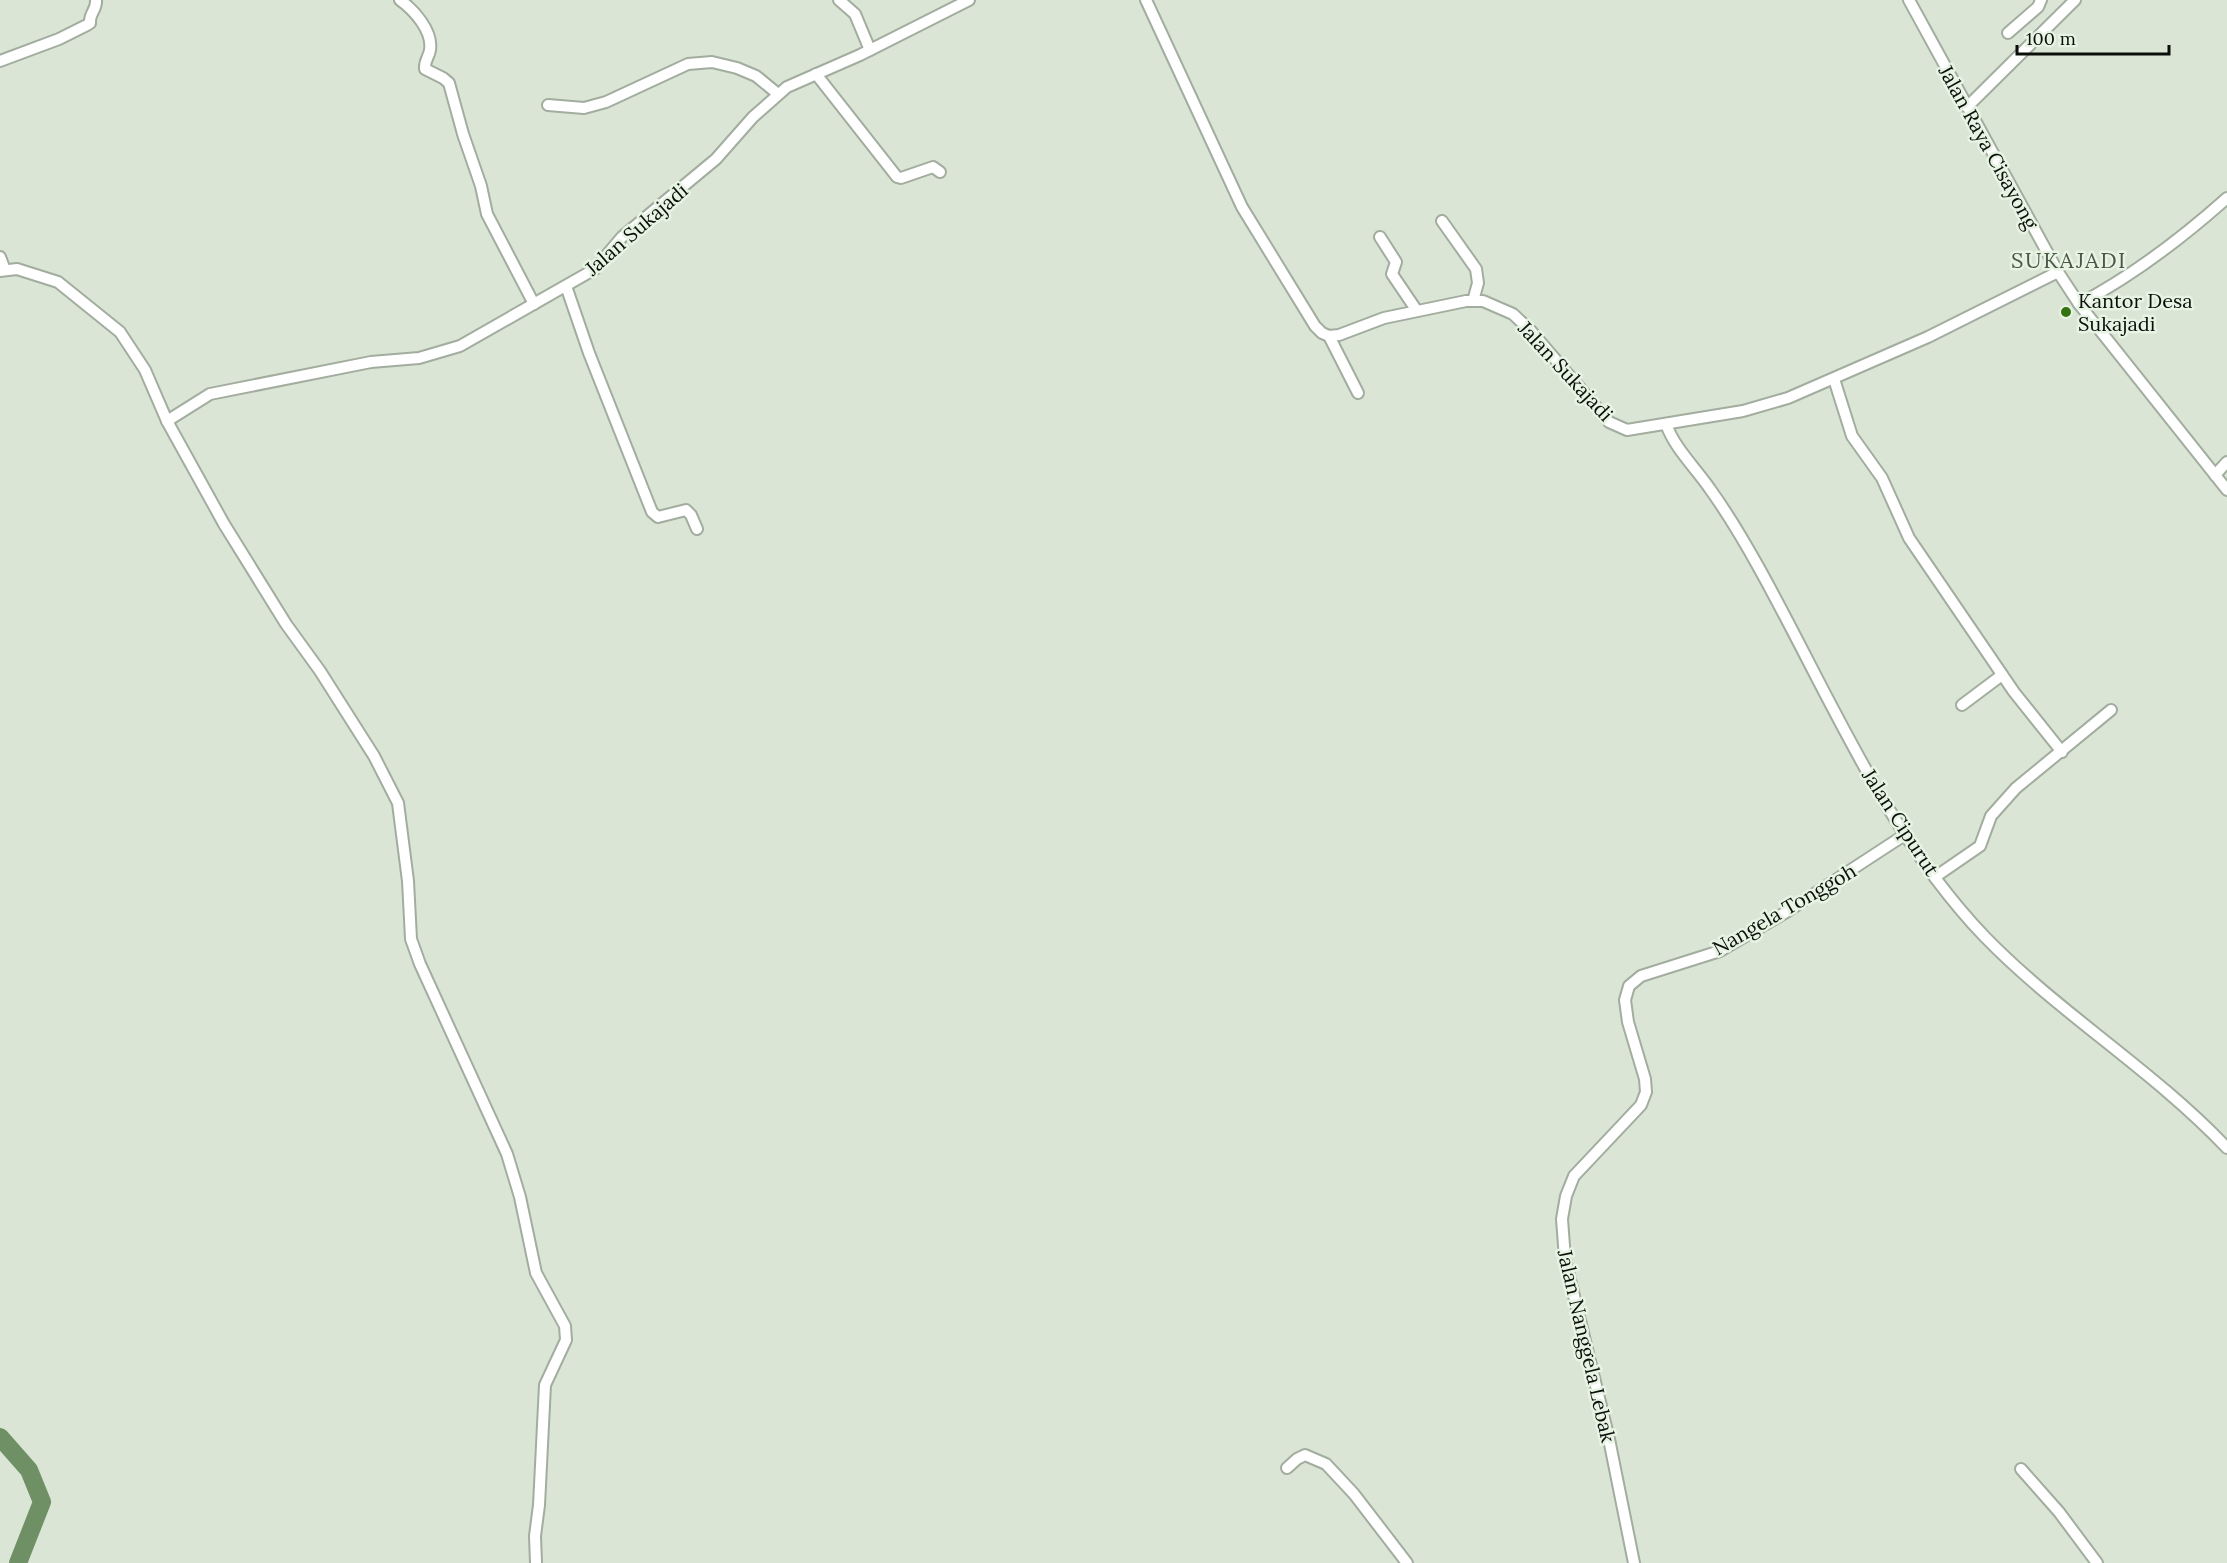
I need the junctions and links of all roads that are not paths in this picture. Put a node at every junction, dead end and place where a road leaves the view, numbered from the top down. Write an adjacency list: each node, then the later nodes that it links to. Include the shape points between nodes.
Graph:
1 (96, 0): 11 (street, via 87,25)
2 (400, 0): 25 (street, via 419,19 427,34 430,51 424,67 449,83 487,214)
3 (839, 0): 10 (street, via 855,14)
4 (969, 0): 10 (street, Jalan Sukajadi)
5 (1146, 0): 28 (street, via 1242,207 1315,326)
6 (1909, 0): 15 (street, Jalan Raya Cisayong)
7 (2041, 0): 9 (street)
8 (2075, 0): 15 (street)
9 (2008, 33)
10 (870, 50): 12 (street, Jalan Sukajadi)
11 (0, 61)
12 (816, 74): 13 (street, Jalan Sukajadi); 16 (street, via 897,177 933,167)
13 (778, 94): 14 (street, via 756,76 712,62 688,64 606,102 584,108); 23 (street, Jalan Sukajadi, via 716,159 622,237 595,269)
14 (548, 105)
15 (1967, 107): 22 (street, Jalan Raya Cisayong)
16 (940, 172)
17 (2227, 198): 26 (street, via 2182,238 2117,284)
18 (1442, 221): 24 (street, via 1476,269 1478,283)
19 (1380, 237): 27 (street, via 1396,262 1392,274)
20 (0, 257): 21 (street)
21 (2, 271): 31 (street, via 17,269 58,282 120,332 145,370)
22 (2058, 272): 26 (street, Jalan Raya Cisayong); 29 (street, Jalan Sukajadi, via 1928,337)
23 (566, 286): 25 (street, Jalan Sukajadi); 36 (street, via 652,512 658,517 686,510)
24 (1473, 301): 27 (street, Jalan Sukajadi); 32 (street, Jalan Sukajadi, via 1483,301 1514,315 1609,422 1627,430)
25 (534, 304): 31 (street, Jalan Sukajadi, via 460,346 419,358 371,362 210,394)
26 (2079, 304): 34 (street, Jalan Raya Cisayong)
27 (1417, 311): 28 (street, Jalan Sukajadi)
28 (1329, 336): 30 (street)
29 (1834, 378): 32 (street, Jalan Sukajadi, via 1788,399); 37 (street, via 1852,436 1882,478 1909,538)
30 (1358, 393)
31 (167, 421): 47 (street, via 224,525 374,756 398,803 411,939 507,1155 536,1273 565,1326 566,1340 545,1385)
32 (1666, 424): 41 (street, Jalan Cipurut, via 1742,537)
33 (2227, 462): 34 (street)
34 (2215, 475): 35 (street, Jalan Raya Cisayong)
35 (2227, 490)
36 (697, 529)
37 (2002, 675): 38 (street); 40 (street)
38 (1962, 705)
39 (2111, 710): 40 (street)
40 (2062, 752): 42 (street, via 2016,788 1991,816 1976,850)
41 (1906, 834): 42 (street, Jalan Cipurut); 44 (street, Nangela Tonggoh, via 1720,951 1641,976 1629,986 1625,1000 1628,1022 1646,1092 1641,1105)
42 (1935, 877): 43 (street, Jalan Cipurut, via 1984,936 2198,1117)
43 (2227, 1148)
44 (1574, 1176): 49 (street, Jalan Nanggela Lebak, via 1562,1219 1565,1259)
45 (1287, 1468): 48 (street, via 1305,1455 1326,1464)
46 (2021, 1469): 50 (street)
47 (536, 1563)
48 (1407, 1563)
49 (1634, 1563)
50 (2097, 1563)

